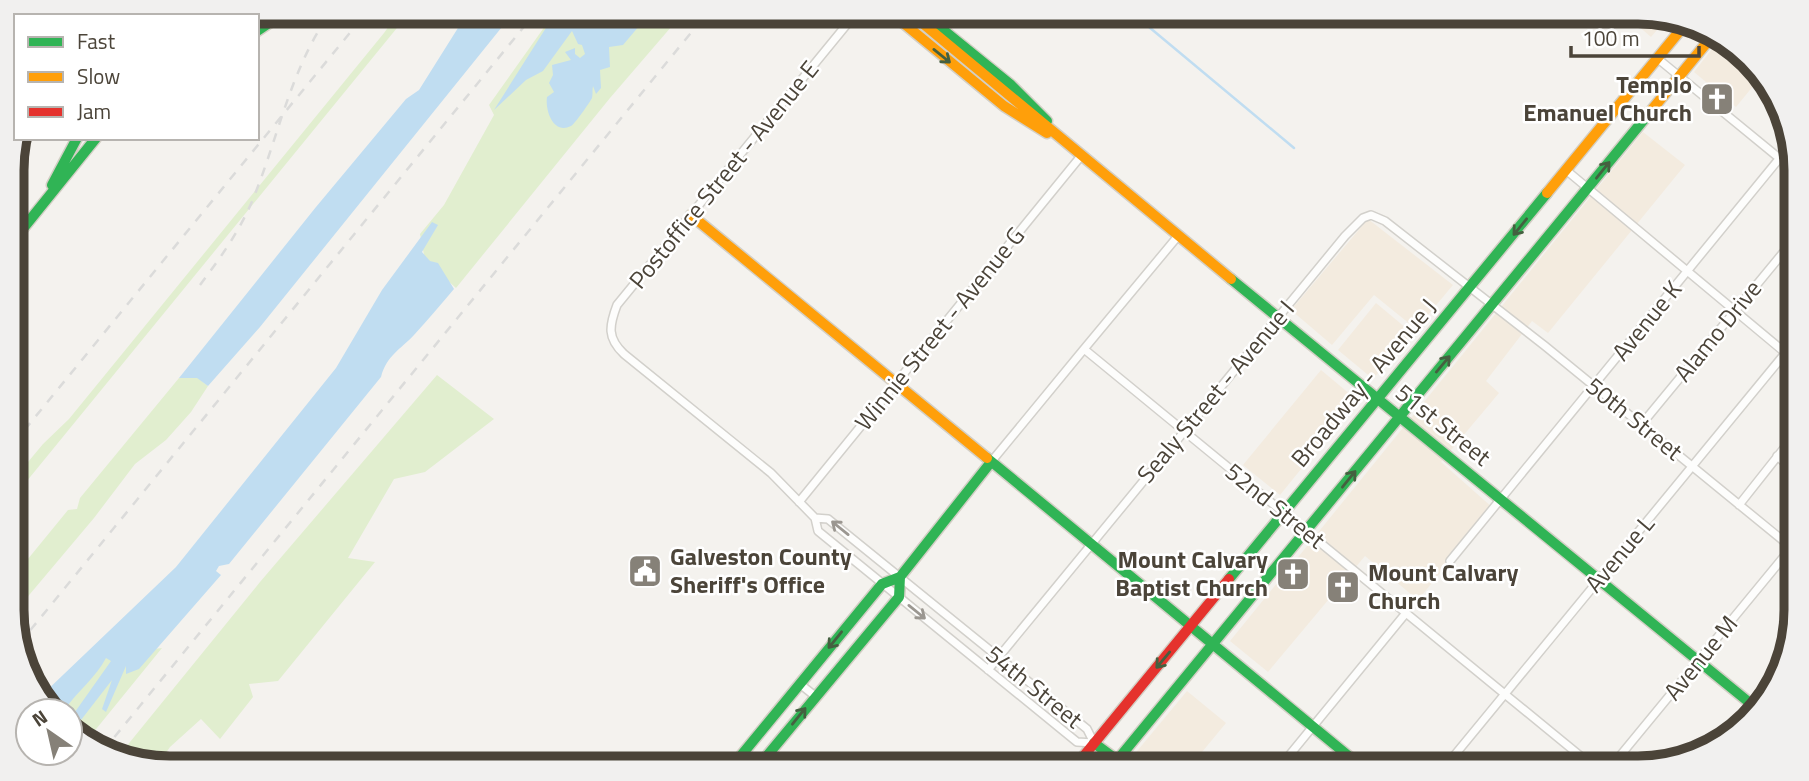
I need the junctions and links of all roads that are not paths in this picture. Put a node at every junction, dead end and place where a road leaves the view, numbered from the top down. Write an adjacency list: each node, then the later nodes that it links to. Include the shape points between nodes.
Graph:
1 (905, 24): 11 (main road, one-way to 11, via 1004,106)
2 (924, 24): 11 (main road, 51st Street)
3 (936, 24): 11 (main road, via 1018,92)
4 (847, 25): 19 (street, Postoffice Street - Avenue E)
5 (1680, 31): 7 (main road, Broadway - Avenue J)
6 (1707, 42): 8 (main road, Broadway - Avenue J)
7 (1657, 58): 8 (street); 16 (main road, Broadway - Avenue J)
8 (1679, 76): 14 (street); 17 (main road, Broadway - Avenue J, one-way to 8)
9 (75, 140): 18 (main road)
10 (94, 140): 18 (main road)
11 (1065, 142): 13 (main road, 51st Street)
12 (1783, 155): 14 (street, Avenue K)
13 (1081, 156): 21 (main road, 51st Street); 32 (street, Winnie Street - Avenue G)
14 (1780, 159): 15 (street); 23 (street, Avenue K)
15 (1784, 162)
16 (1566, 170): 17 (street); 24 (main road, Broadway - Avenue J, one-way to 24)
17 (1588, 188): 23 (street); 25 (main road, Broadway - Avenue J)
18 (44, 203): 20 (main road)
19 (691, 215): 26 (street, Postoffice Street - Avenue E); 32 (main road)
20 (25, 226)
21 (1178, 236): 28 (main road, 51st Street); 29 (street)
22 (1784, 252): 27 (street, Alamo Drive)
23 (1687, 271): 27 (street); 33 (street, Avenue K)
24 (1471, 287): 25 (street, 50th Street); 28 (street, Sealy Street - Avenue I, via 1371,215 1345,236); 34 (main road, Broadway - Avenue J)
25 (1493, 304): 33 (street, 50th Street); 35 (main road, Broadway - Avenue J, one-way to 25)
26 (617, 305): 44 (street, 54th Street, via 610,332 615,345 771,473)
27 (1735, 311): 30 (street); 36 (street, Alamo Drive)
28 (1278, 318): 34 (main road, 51st Street); 37 (street, Sealy Street - Avenue I)
29 (1084, 349): 37 (street, 52nd Street); 40 (street)
30 (1784, 349)
31 (1784, 361): 42 (street, Avenue L)
32 (895, 383): 40 (main road); 44 (street, Winnie Street - Avenue G)
33 (1593, 386): 36 (street, 50th Street); 43 (street, Avenue K)
34 (1378, 399): 35 (main road, 51st Street); 46 (main road, Broadway - Avenue J)
35 (1399, 417): 43 (main road, 51st Street); 48 (main road, Broadway - Avenue J, one-way to 35)
36 (1641, 425): 42 (street, 50th Street)
37 (1182, 431): 46 (street, 52nd Street); 50 (street, Sealy Street - Avenue I)
38 (1784, 448): 39 (street)
39 (1777, 456): 41 (street); 45 (street)
40 (991, 462): 50 (main road); 53 (main road)
41 (1784, 462)
42 (1694, 468): 45 (street, 50th Street); 54 (street, Avenue L)
43 (1501, 499): 51 (street, Avenue K); 54 (main road, 51st Street)
44 (799, 502): 47 (street, 54th Street)
45 (1739, 505): 49 (street, 50th Street)
46 (1284, 513): 48 (street, 52nd Street); 58 (main road, Broadway - Avenue J)
47 (816, 518): 53 (street, 54th Street, one-way to 47, via 828,519); 55 (street, 54th Street, via 818,531)
48 (1306, 531): 57 (street, 52nd Street); 59 (main road, Broadway - Avenue J)
49 (1784, 542)
50 (1090, 543): 58 (main road); 60 (street, Sealy Street - Avenue I)
51 (1450, 561)
52 (1784, 562): 61 (street, Avenue M)
53 (900, 576): 55 (main road); 56 (main road); 60 (street, 54th Street)
54 (1598, 580): 61 (main road, 51st Street); 64 (street, Avenue L)
55 (882, 583): 56 (street, 54th Street); 63 (main road, one-way to 63)
56 (899, 597): 62 (street, 54th Street, one-way to 62); 65 (main road)
57 (1406, 612): 64 (street, 52nd Street); 67 (street)
58 (1192, 626): 59 (main road); 68 (main road, Broadway - Avenue J, one-way to 68)
59 (1213, 644): 67 (main road); 73 (main road, Broadway - Avenue J)
60 (998, 658): 62 (street, Sealy Street - Avenue I); 68 (street, 54th Street, via 1087,729)
61 (1697, 662): 66 (main road, 51st Street); 78 (street, Avenue M)
62 (988, 670): 68 (street, 54th Street, via 1077,742)
63 (800, 684): 65 (street); 69 (main road)
64 (1504, 694): 76 (street, Avenue L); 77 (street, 52nd Street)
65 (815, 695): 70 (main road, one-way to 65)
66 (1750, 704)
67 (1313, 726): 74 (street); 75 (main road)
68 (1094, 743): 71 (main road, Broadway - Avenue J); 72 (main road)
69 (742, 756)
70 (766, 756)
71 (1084, 756)
72 (1112, 756)
73 (1120, 756)
74 (1288, 756)
75 (1349, 756)
76 (1454, 756)
77 (1580, 756)
78 (1620, 756)

